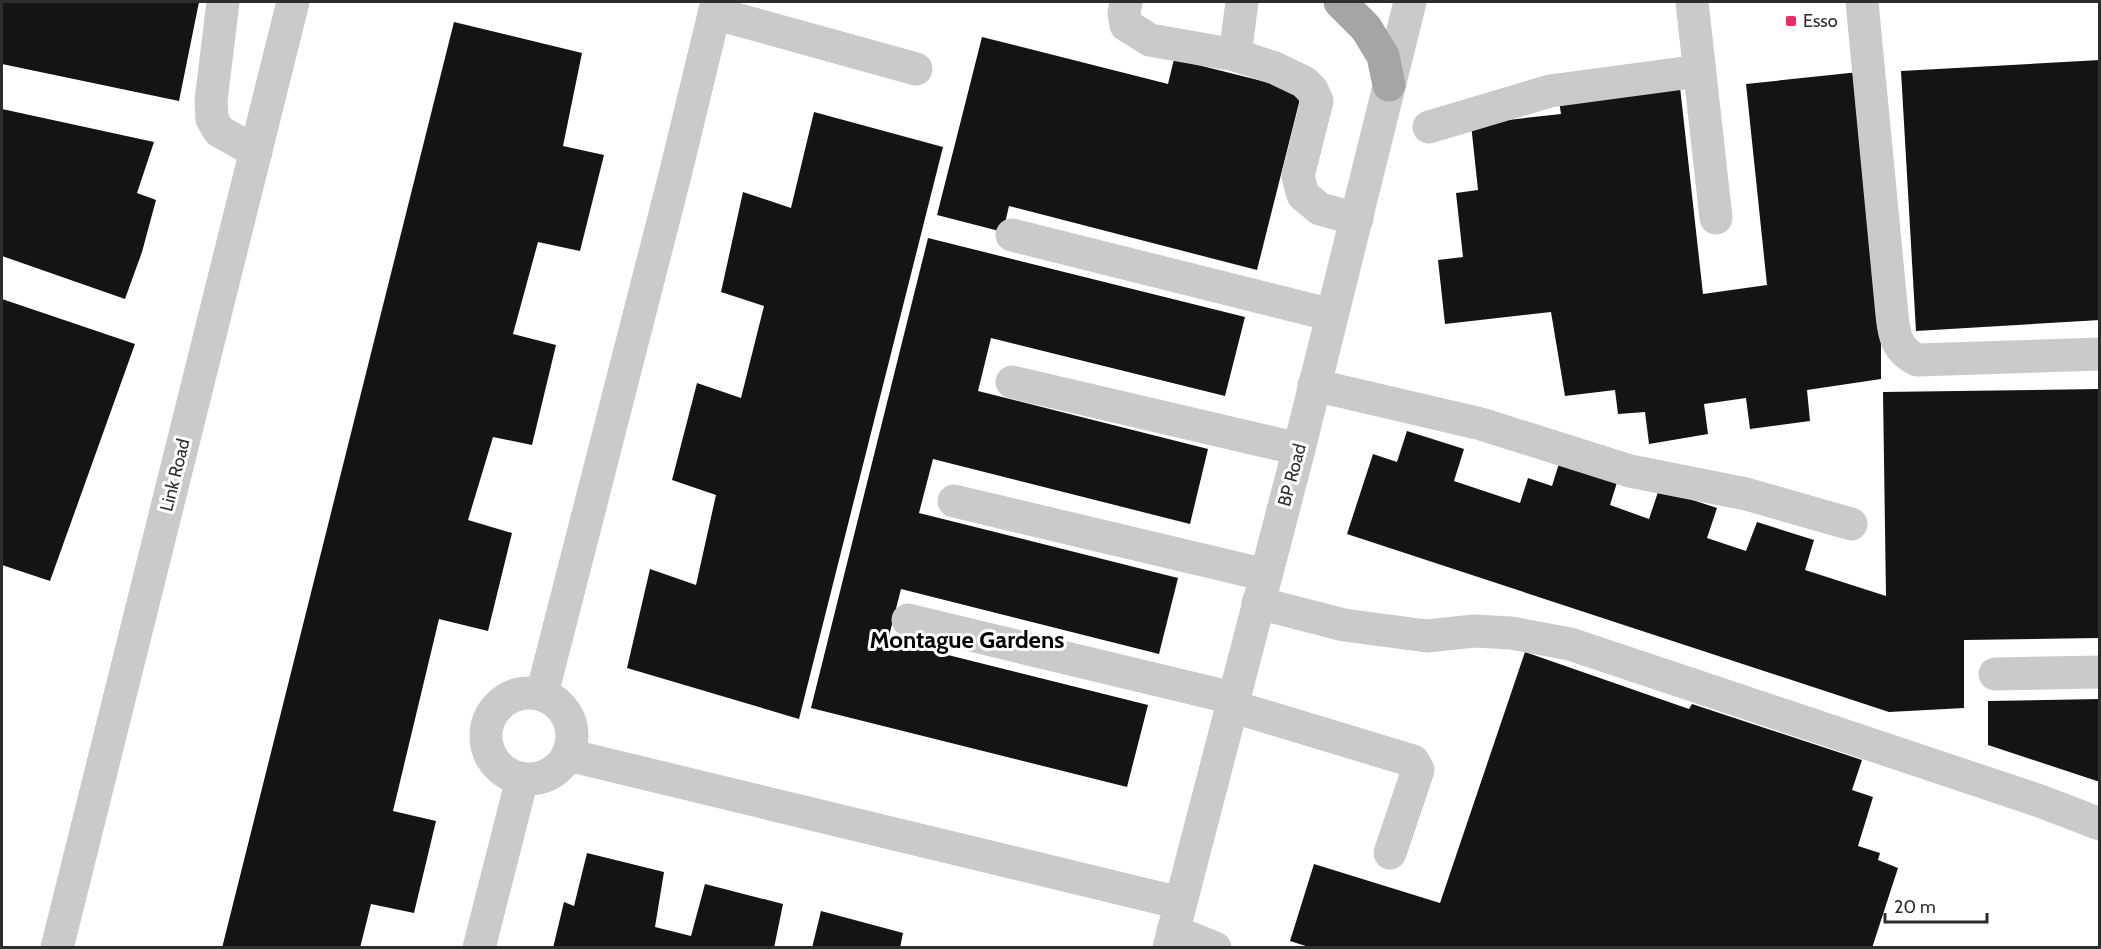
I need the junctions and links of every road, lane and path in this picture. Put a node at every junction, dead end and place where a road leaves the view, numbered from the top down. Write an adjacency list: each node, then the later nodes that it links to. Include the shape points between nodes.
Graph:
1 (223, 2): 15 (street, via 212,119 219,131)
2 (290, 2): 15 (street, Link Road)
3 (1126, 2): 10 (street, via 1126,25 1150,40)
4 (1242, 2): 10 (street)
5 (1340, 2): 13 (main road, via 1366,28 1383,56)
6 (1410, 2): 13 (street, BP Road)
7 (1692, 2): 12 (street)
8 (1862, 2): 20 (street, via 1892,315 1894,331 1905,354 1917,360)
9 (715, 7): 11 (street); 30 (street)
10 (1235, 55): 17 (street, via 1275,68 1312,90 1317,101 1298,176 1303,195 1320,209)
11 (916, 69)
12 (1699, 71): 14 (street, via 1550,91); 16 (street)
13 (1389, 85): 17 (street, BP Road)
14 (1429, 127)
15 (256, 152): 37 (street, Link Road)
16 (1716, 218)
17 (1357, 219): 19 (street, BP Road)
18 (1012, 235): 19 (street)
19 (1332, 315): 22 (street, BP Road)
20 (2100, 354)
21 (1012, 382): 23 (street)
22 (1314, 385): 23 (street, BP Road); 25 (street, via 1481,424 1630,471 1746,494)
23 (1299, 450): 26 (street, BP Road)
24 (954, 501): 26 (street)
25 (1851, 524)
26 (1262, 589): 31 (street, BP Road); 34 (street, via 1344,625 1427,636 1474,631 1511,633 1570,644)
27 (908, 620): 31 (street)
28 (2100, 672): 29 (street)
29 (1995, 674)
30 (542, 694): 32 (street, via 565,711 572,725); 33 (street, via 526,692 505,700 490,717 486,732 493,761 504,772)
31 (1232, 702): 35 (street, via 1413,761 1418,770); 36 (street, BP Road)
32 (568, 755): 33 (street, via 548,776); 36 (street)
33 (522, 779): 38 (street)
34 (2100, 824)
35 (1390, 853)
36 (1174, 927): 39 (street)
37 (57, 948)
38 (479, 948)
39 (1215, 948)

